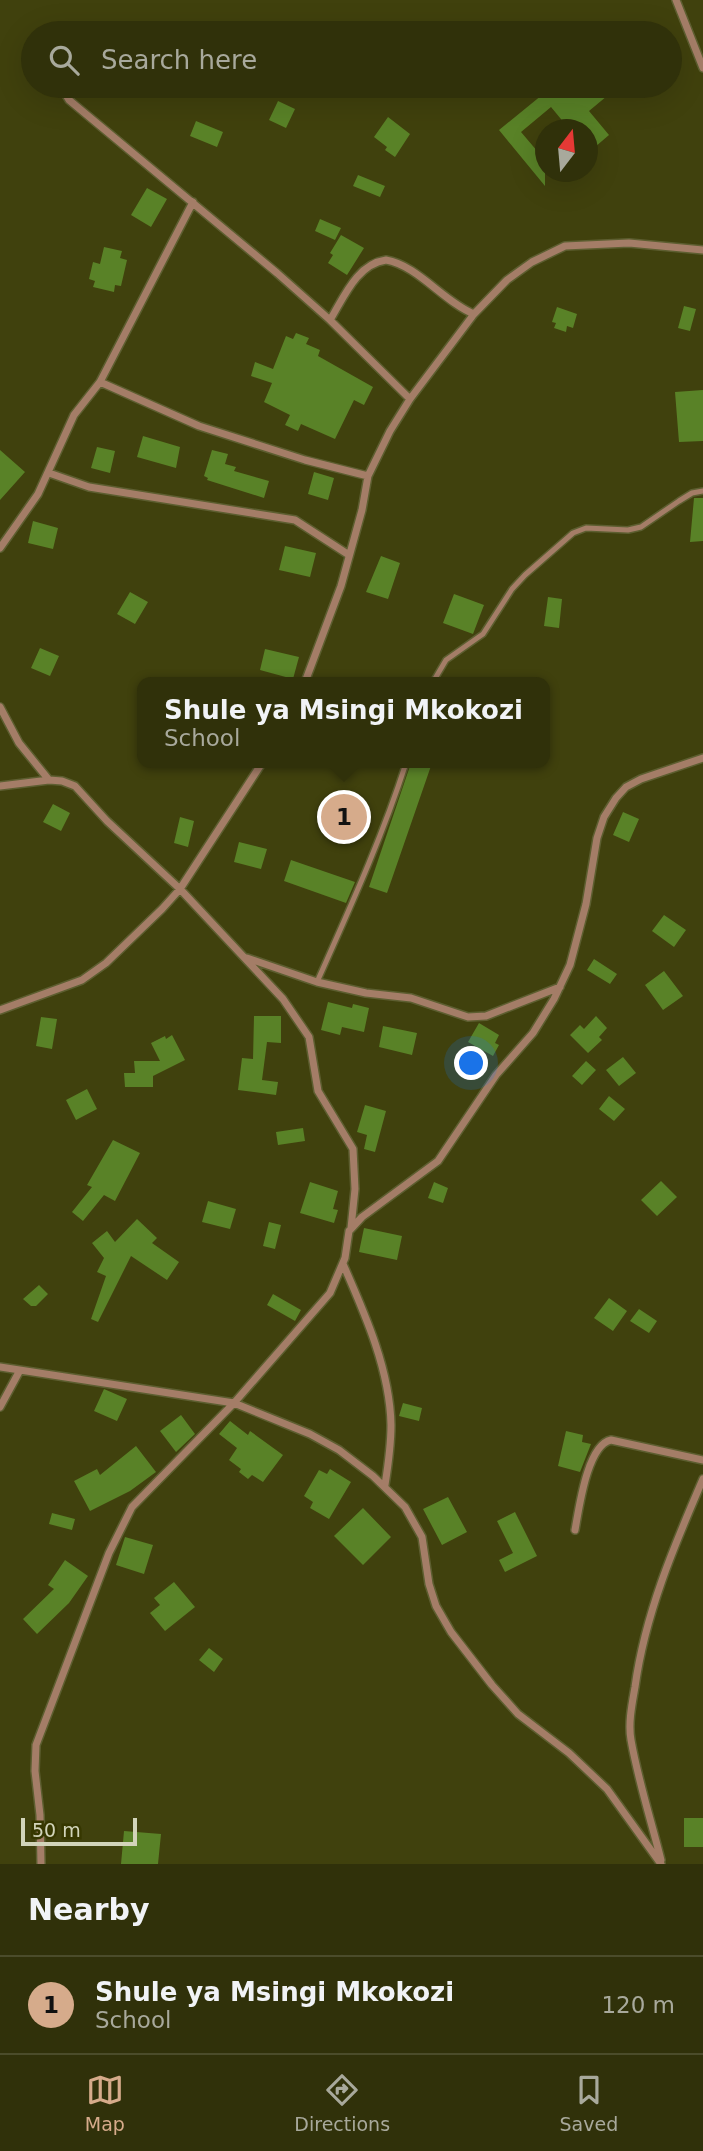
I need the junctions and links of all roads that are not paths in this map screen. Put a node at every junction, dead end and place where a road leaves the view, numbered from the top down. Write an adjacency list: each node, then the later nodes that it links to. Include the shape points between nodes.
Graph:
1 (676, 0): 2 (street)
2 (703, 68)
3 (68, 98): 4 (street)
4 (193, 202): 7 (street); 8 (street)
5 (703, 250): 6 (street, via 629,243 565,246 507,280)
6 (474, 314): 7 (street, via 386,260 370,264 360,273); 9 (street)
7 (330, 320): 9 (street)
8 (100, 382): 10 (street, via 74,415); 11 (street, via 199,426)
9 (410, 399): 11 (street)
10 (49, 473): 13 (street); 14 (street, via 89,487 295,520)
11 (368, 476): 14 (street)
12 (703, 491): 16 (lane, via 692,493 641,527 586,528 573,533 525,575 483,634 446,660)
13 (0, 548)
14 (349, 555): 15 (street)
15 (307, 677)
16 (436, 677)
17 (0, 707): 21 (street, via 19,743)
18 (703, 758): 26 (street, via 641,779 615,798 597,838 586,904)
19 (259, 768): 23 (street)
20 (404, 768): 25 (lane, via 394,803)
21 (49, 779): 22 (street); 23 (street, via 75,786)
22 (0, 786)
23 (180, 889): 24 (street); 27 (street, via 82,980)
24 (243, 957): 25 (street); 28 (street, via 283,999 309,1037 318,1091 353,1149)
25 (317, 982): 26 (street, via 411,998 477,1018)
26 (561, 987): 28 (street, via 533,1033 496,1075 438,1161)
27 (0, 1010)
28 (351, 1228): 29 (street)
29 (343, 1263): 32 (street, via 330,1293); 36 (street, via 370,1329 388,1401 391,1426)
30 (0, 1367): 31 (street)
31 (19, 1372): 32 (street); 33 (street)
32 (234, 1403): 36 (street, via 327,1443); 38 (street, via 132,1507 109,1553 35,1750)
33 (0, 1407)
34 (703, 1460): 37 (street, via 604,1442 585,1481)
35 (703, 1479): 39 (street, via 652,1608 631,1720 631,1739)
36 (385, 1485): 39 (street, via 405,1507 422,1537 429,1584 451,1632 518,1714 607,1789)
37 (575, 1531)
38 (41, 1864)
39 (661, 1864)

